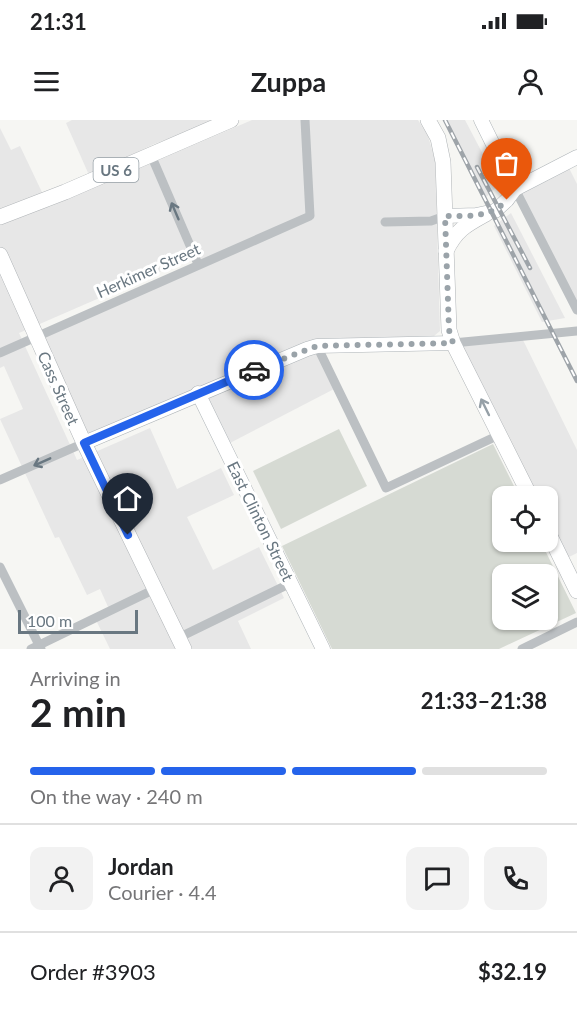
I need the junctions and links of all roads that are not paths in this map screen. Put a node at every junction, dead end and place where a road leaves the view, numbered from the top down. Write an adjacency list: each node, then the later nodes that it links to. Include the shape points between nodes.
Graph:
1 (231, 120): 5 (main road, US 6)
2 (304, 120): 14 (street, Herkimer Street, via 310,216)
3 (428, 120): 9 (main road, via 441,149)
4 (481, 120): 7 (street)
5 (151, 155): 10 (main road, US 6); 14 (street, one-way to 5)
6 (577, 157): 7 (street)
7 (515, 189): 8 (street, via 502,206); 15 (street)
8 (486, 214): 9 (street); 12 (main road, via 456,233)
9 (445, 216): 11 (street, via 431,221); 12 (main road)
10 (0, 217)
11 (385, 222)
12 (446, 252): 18 (main road)
13 (0, 255): 17 (main road, Cass Street)
14 (198, 264): 17 (street, Herkimer Street)
15 (577, 310)
16 (577, 331): 18 (street)
17 (36, 337): 20 (street, Herkimer Street); 23 (main road, Cass Street)
18 (453, 343): 19 (street); 22 (main road, one-way to 18)
19 (317, 346): 21 (street); 22 (street, via 386,488)
20 (0, 353)
21 (198, 393): 23 (street); 28 (street, East Clinton Street)
22 (499, 435): 25 (main road)
23 (84, 443): 24 (street, one-way to 24); 29 (main road, Cass Street)
24 (0, 480)
25 (525, 486)
26 (558, 552): 30 (main road)
27 (0, 567): 33 (street)
28 (291, 583): 32 (street); 34 (street, East Clinton Street)
29 (155, 589): 32 (main road, Cass Street); 33 (street)
30 (577, 591)
31 (577, 622): 35 (street)
32 (181, 643)
33 (37, 648)
34 (323, 649)
35 (522, 649)

